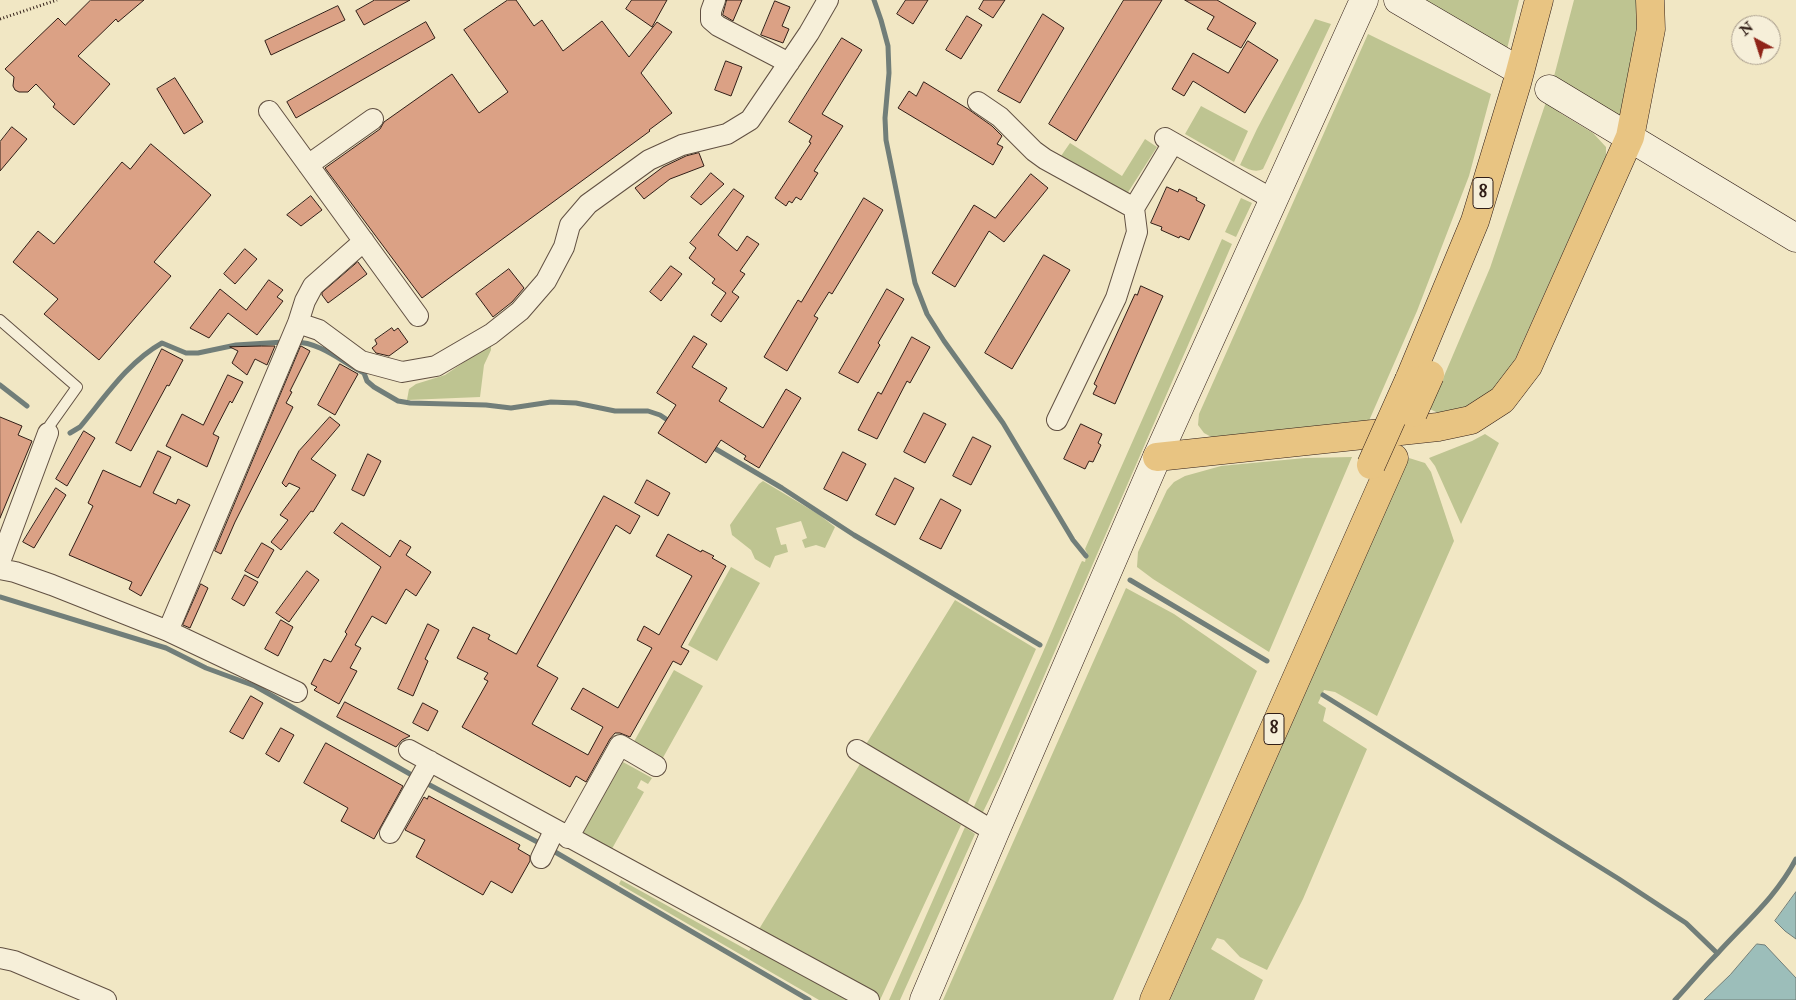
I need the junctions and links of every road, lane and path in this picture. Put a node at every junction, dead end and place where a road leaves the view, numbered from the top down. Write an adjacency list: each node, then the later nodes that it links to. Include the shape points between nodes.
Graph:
1 (57, 0): 9 (path)
2 (715, 0): 10 (street, via 711,20)
3 (828, 0): 10 (street)
4 (1364, 0): 18 (main road)
5 (1398, 0): 11 (main road)
6 (1539, 0): 25 (highway, 8, via 1474,221)
7 (1558, 0): 25 (highway, 8, via 1532,96 1491,224)
8 (1650, 0): 16 (highway, via 1651,29)
9 (0, 19)
10 (789, 64): 24 (street, via 750,120 727,134 682,145 648,160 588,204 570,225 564,246 546,281 520,311 491,334 436,366 402,372 361,361 318,330)
11 (1511, 66)
12 (1549, 89): 16 (main road)
13 (978, 102): 19 (street, via 1000,117 1045,159)
14 (269, 111): 17 (street)
15 (373, 119): 17 (street)
16 (1630, 138): 20 (main road); 28 (highway, via 1528,366 1502,400 1471,420 1438,427)
17 (308, 165): 21 (street)
18 (1274, 200): 19 (street, via 1169,140); 28 (main road)
19 (1134, 208): 26 (street, via 1136,232 1116,298)
20 (1796, 238)
21 (364, 241): 22 (street); 24 (street, via 313,286)
22 (418, 316)
23 (0, 320): 27 (lane, via 77,387 50,425)
24 (298, 323): 32 (street)
25 (1419, 378): 29 (highway, 8, bridge)
26 (1057, 420)
27 (48, 433): 30 (street)
28 (1157, 457): 38 (main road)
29 (1382, 462): 45 (highway, 8); 46 (highway, 8)
30 (0, 562)
31 (0, 569): 32 (street, via 52,585)
32 (168, 631): 33 (street)
33 (296, 692)
34 (409, 750): 37 (street)
35 (857, 750): 38 (street)
36 (656, 766): 40 (street, via 620,745)
37 (423, 774): 39 (street); 40 (street)
38 (995, 832): 44 (main road)
39 (390, 833)
40 (551, 844): 43 (street)
41 (0, 958): 42 (street)
42 (106, 1000)
43 (869, 1000)
44 (924, 1000)
45 (1135, 1000)
46 (1154, 1000)

